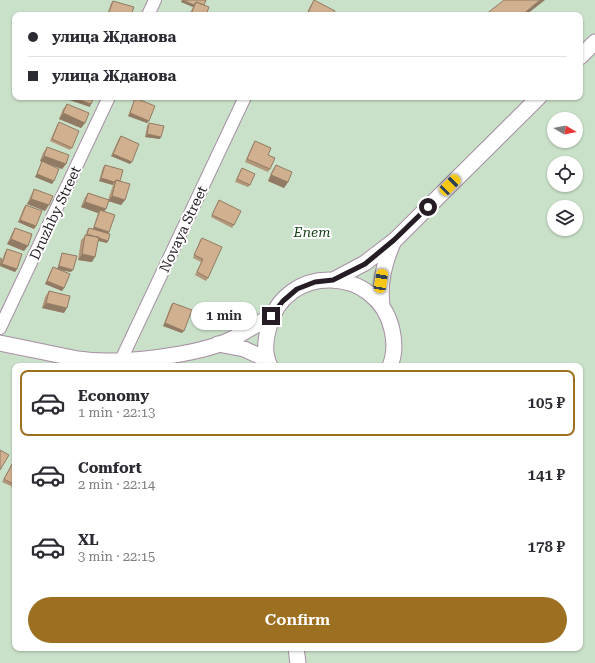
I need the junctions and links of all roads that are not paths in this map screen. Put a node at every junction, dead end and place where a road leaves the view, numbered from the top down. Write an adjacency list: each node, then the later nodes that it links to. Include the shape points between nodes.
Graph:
1 (155, 0): 2 (street)
2 (149, 12)
3 (595, 42): 4 (street)
4 (583, 54)
5 (108, 100): 12 (street, Druzhby Street)
6 (244, 100): 15 (street, Novaya Street)
7 (536, 100): 8 (street)
8 (394, 240): 9 (street, via 365,264); 10 (street, via 382,273)
9 (333, 280): 10 (street, via 360,287); 11 (street, via 315,282 297,289)
10 (382, 305): 17 (street, via 390,321 395,344)
11 (271, 316): 14 (street, via 231,340); 16 (street, via 266,337)
12 (0, 328)
13 (0, 343): 15 (street, via 79,359)
14 (217, 344): 15 (street, via 175,355); 16 (street, via 244,349)
15 (122, 360)
16 (268, 362)
17 (391, 363)
18 (296, 651): 19 (street)
19 (298, 663)

